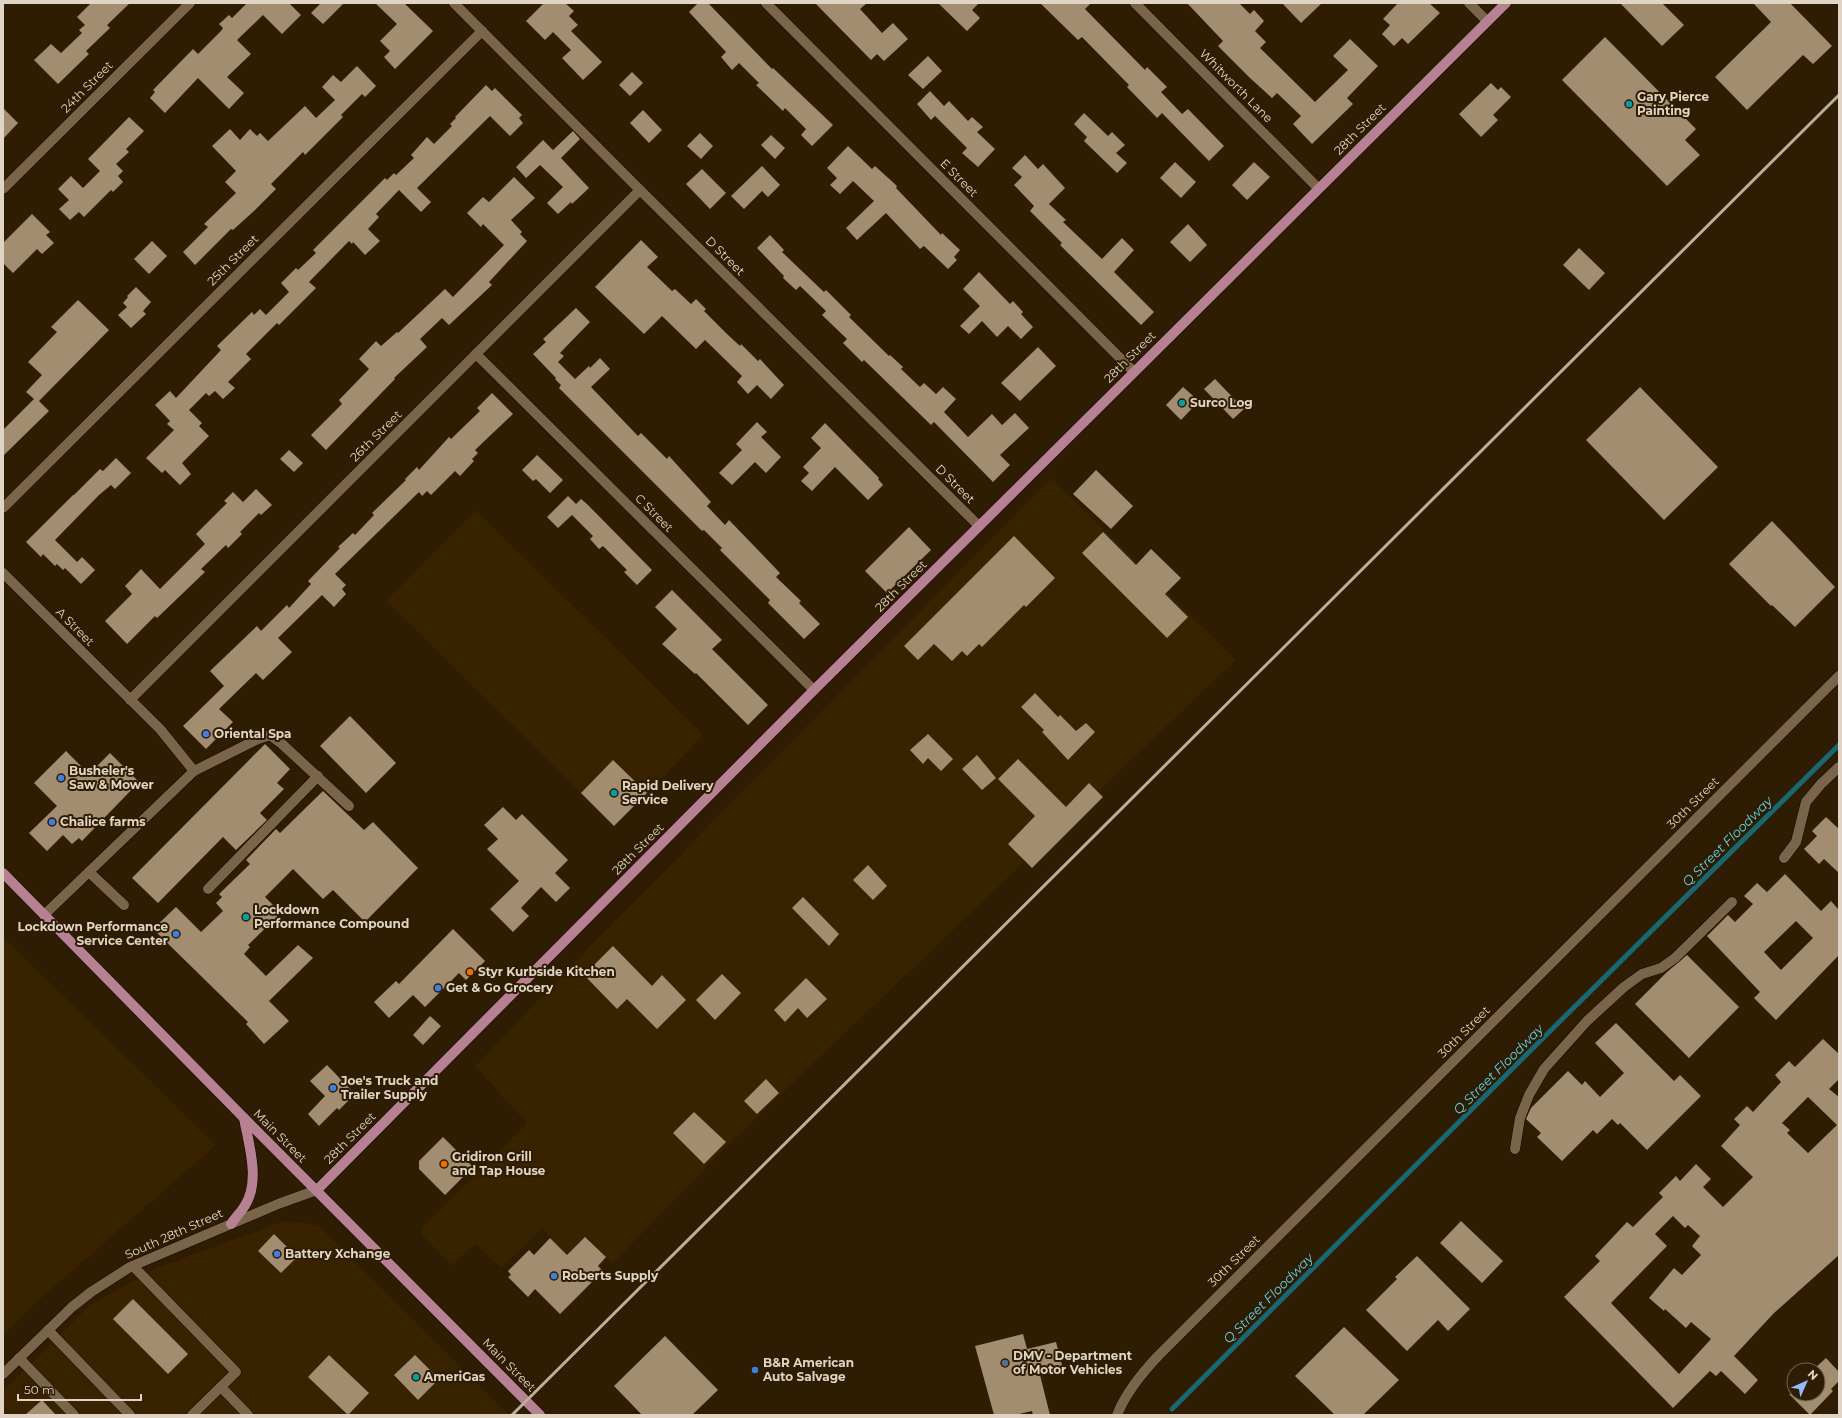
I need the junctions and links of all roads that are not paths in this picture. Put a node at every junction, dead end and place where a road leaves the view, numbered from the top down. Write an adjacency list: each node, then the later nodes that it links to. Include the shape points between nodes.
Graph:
1 (190, 3): 10 (street, 24th Street)
2 (454, 3): 8 (street, D Street)
3 (766, 3): 13 (street, E Street)
4 (1135, 3): 9 (street, Whitworth Lane)
5 (1469, 3): 7 (street)
6 (1506, 3): 7 (main road, 28th Street)
7 (1487, 21): 9 (main road, 28th Street)
8 (482, 31): 11 (street, D Street); 14 (street, 25th Street)
9 (1318, 188): 13 (main road, 28th Street)
10 (3, 189)
11 (640, 190): 12 (street, 26th Street); 15 (street, D Street)
12 (476, 354): 18 (street, C Street); 19 (street, 26th Street)
13 (1134, 372): 15 (main road, 28th Street)
14 (3, 508)
15 (979, 526): 18 (main road, 28th Street)
16 (3, 573): 19 (street, A Street)
17 (1839, 676): 45 (street, 30th Street, via 1158,1356 1142,1373)
18 (814, 690): 33 (main road, 28th Street)
19 (130, 700): 21 (street, A Street, via 160,729)
20 (1839, 767): 24 (street, via 1806,802 1796,842)
21 (194, 771): 22 (street, via 270,735); 25 (street)
22 (318, 776): 23 (street); 27 (street)
23 (349, 806)
24 (1784, 858)
25 (89, 872): 29 (street); 30 (street)
26 (3, 873): 30 (main road, Main Street)
27 (208, 889)
28 (1732, 902): 32 (street, via 1675,958 1661,968 1642,974 1624,987 1587,1021 1544,1069 1529,1095 1520,1118)
29 (124, 905)
30 (44, 915): 31 (main road, Main Street)
31 (244, 1118): 33 (main road, Main Street); 34 (main road, via 253,1174 251,1191 245,1206)
32 (1515, 1149)
33 (317, 1190): 34 (street, South 28th Street); 44 (main road, Main Street)
34 (231, 1224): 35 (street, South 28th Street)
35 (133, 1266): 36 (street, South 28th Street, via 91,1292); 39 (street, via 236,1372)
36 (48, 1330): 37 (street, South 28th Street); 41 (street)
37 (19, 1358): 38 (street, South 28th Street); 40 (street)
38 (3, 1374)
39 (220, 1387): 42 (street); 43 (street)
40 (74, 1415)
41 (130, 1415)
42 (192, 1415)
43 (248, 1415)
44 (540, 1415)
45 (1117, 1415)

